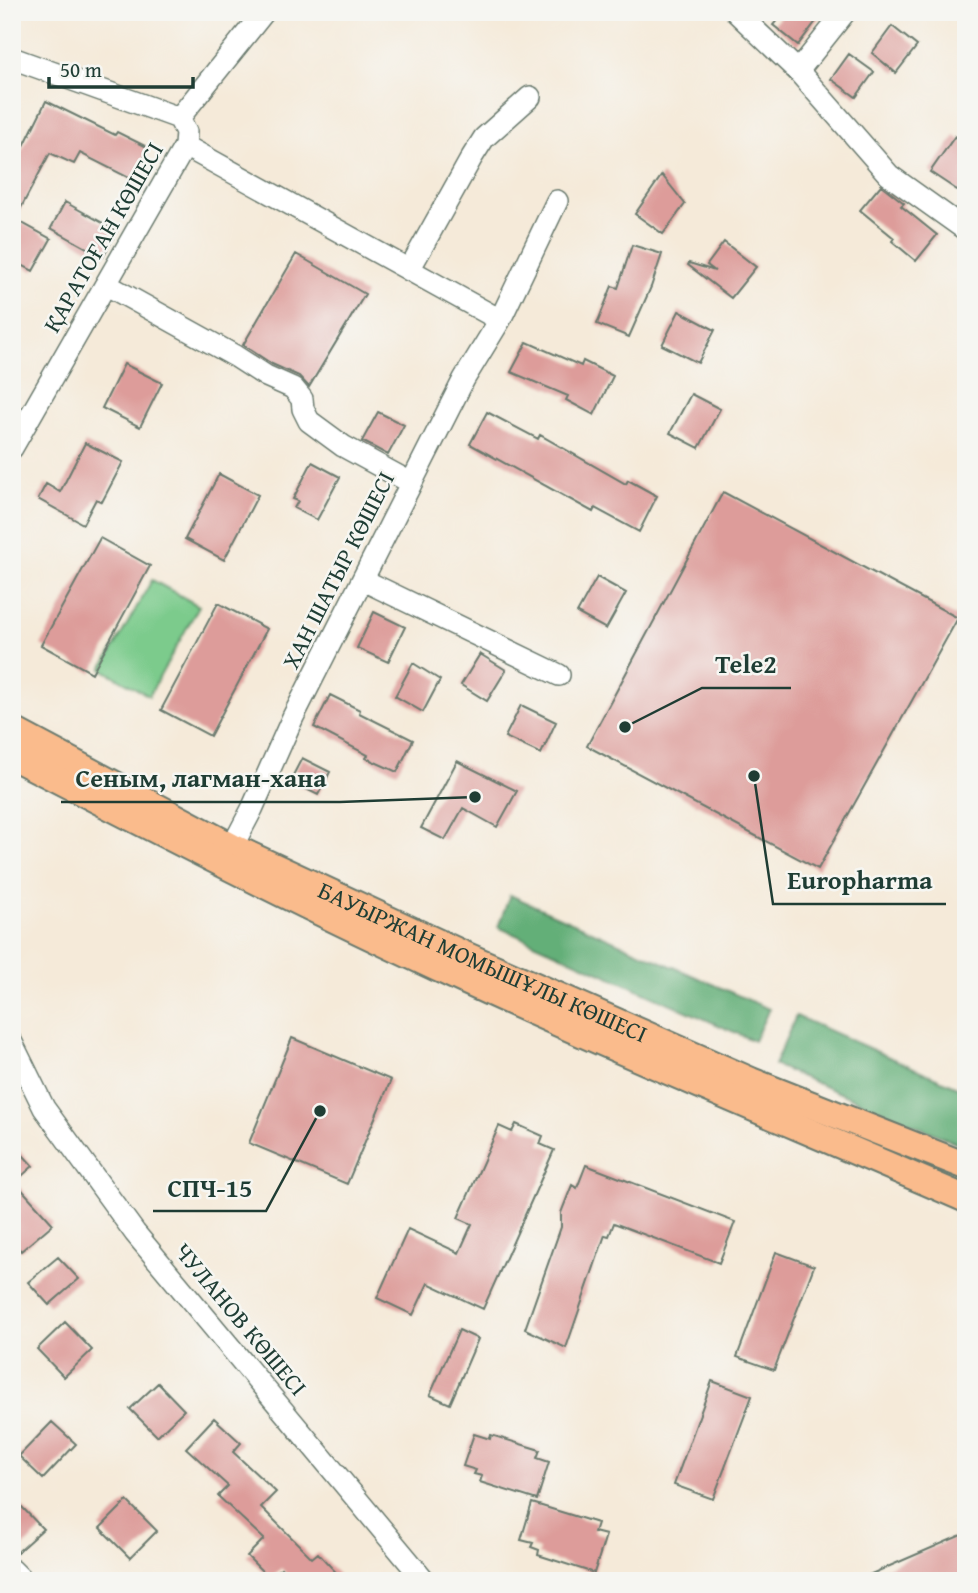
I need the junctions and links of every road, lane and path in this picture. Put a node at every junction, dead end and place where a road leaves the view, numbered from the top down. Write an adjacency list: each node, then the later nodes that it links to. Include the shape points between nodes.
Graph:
1 (264, 12): 7 (street)
2 (736, 12): 5 (street)
3 (845, 12): 5 (street)
4 (12, 58): 7 (street)
5 (798, 71): 10 (street, via 888,175)
6 (530, 97): 11 (street, via 485,138)
7 (179, 118): 8 (street)
8 (186, 146): 11 (street, ҚАРАТОҒАН КӨШЕСІ); 12 (street, ҚАРАТОҒАН КӨШЕСІ)
9 (557, 201): 13 (street, ХАН ШАТЫР КӨШЕСІ)
10 (966, 230)
11 (409, 271): 13 (street, ҚАРАТОҒАН КӨШЕСІ)
12 (107, 285): 14 (street, ҚАРАТОҒАН КӨШЕСІ); 15 (street, via 292,388 302,399 309,421)
13 (500, 320): 15 (street, ХАН ШАТЫР КӨШЕСІ)
14 (12, 448)
15 (411, 484): 16 (street, ХАН ШАТЫР КӨШЕСІ)
16 (363, 580): 17 (street); 20 (street, ХАН ШАТЫР КӨШЕСІ)
17 (559, 675)
18 (12, 730): 20 (main road, БАУЫРЖАН МОМЫШҰЛЫ КӨШЕСІ)
19 (12, 756): 23 (main road, БАУЫРЖАН МОМЫШҰЛЫ КӨШЕСІ, via 383,941 617,1049)
20 (232, 847): 22 (main road, БАУЫРЖАН МОМЫШҰЛЫ КӨШЕСІ, via 751,1081)
21 (12, 1043): 26 (street, ЧУЛАНОВ КӨШЕСІ, via 44,1108 135,1233)
22 (966, 1166)
23 (966, 1199)
24 (12, 1570): 25 (street)
25 (23, 1581)
26 (425, 1581)

